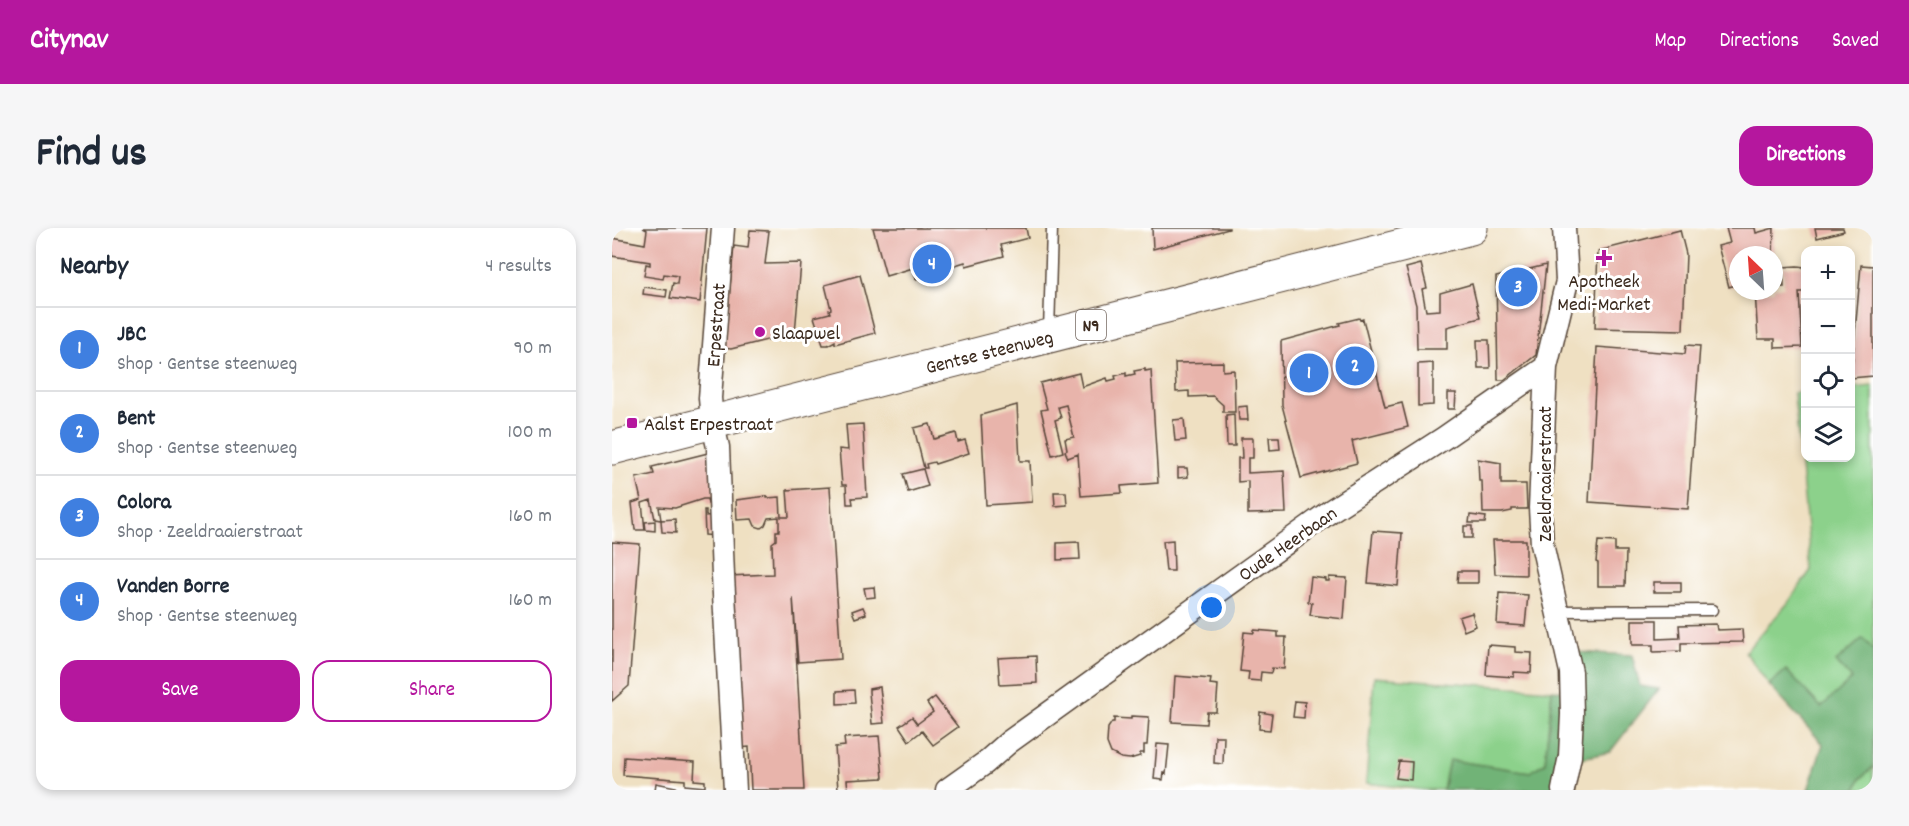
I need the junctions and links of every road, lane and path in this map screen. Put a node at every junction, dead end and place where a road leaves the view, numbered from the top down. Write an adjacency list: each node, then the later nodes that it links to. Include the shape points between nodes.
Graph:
1 (723, 228): 7 (street, Erpestraat, via 710,398)
2 (1052, 228): 5 (lane)
3 (1471, 228): 5 (main road, Gentse steenweg / N9)
4 (1564, 228): 6 (street, Zeeldraaierstraat, via 1567,281)
5 (1049, 336): 7 (main road, Gentse steenweg / N9)
6 (1546, 367): 10 (street, Zeeldraaierstraat, via 1540,508 1542,544); 12 (street, Oude Heerbaan, via 1332,510)
7 (712, 421): 8 (main road, Gentse steenweg / N9); 11 (street, Erpestraat, via 718,447)
8 (612, 448)
9 (1712, 610): 10 (lane)
10 (1558, 611): 13 (street, Zeeldraaierstraat, via 1571,672 1570,756)
11 (735, 790)
12 (946, 790)
13 (1563, 790)

